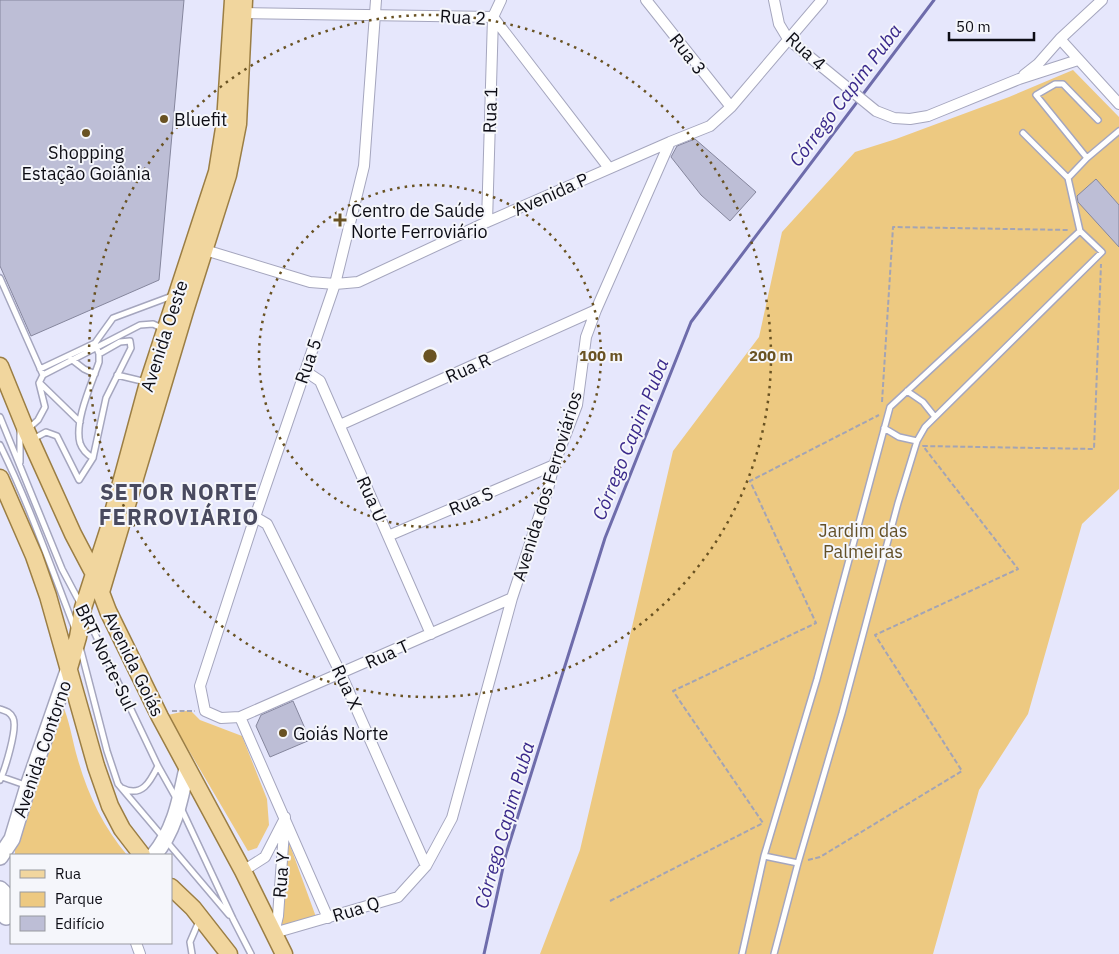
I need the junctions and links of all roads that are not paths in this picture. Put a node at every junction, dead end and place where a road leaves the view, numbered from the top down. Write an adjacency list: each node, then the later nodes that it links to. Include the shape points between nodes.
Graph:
1 (232, 0): 29 (main road, Avenida Oeste, via 222,150)
2 (376, 0): 9 (street, Rua 5)
3 (502, 0): 10 (street, Rua 1)
4 (646, 0): 16 (street, Rua 3)
5 (774, 0): 11 (street, Rua 4, via 779,24)
6 (822, 0): 11 (street)
7 (1102, 0): 12 (street)
8 (244, 6): 9 (street, Rua 2); 26 (main road, Avenida Oeste, via 234,152)
9 (375, 14): 10 (street, Rua 2); 28 (street, Rua 5, via 364,166)
10 (493, 17): 22 (street, Rua 2); 24 (street, Rua 1)
11 (788, 39): 14 (street, Rua 4, via 876,111 894,118 928,116); 16 (street)
12 (1060, 39): 13 (street); 14 (street, via 1038,64)
13 (1078, 60): 14 (street); 15 (street)
14 (1019, 79)
15 (1119, 104)
16 (731, 107): 20 (street, via 710,126)
17 (1098, 120): 21 (lane, via 1064,84 1055,84 1036,95)
18 (1119, 131): 21 (lane)
19 (1023, 133): 23 (lane)
20 (670, 142): 22 (street, Avenida P); 30 (street, Avenida dos Ferroviários)
21 (1087, 158): 23 (lane)
22 (609, 168): 24 (street, Avenida P)
23 (1068, 178): 25 (lane)
24 (487, 222): 28 (street, Avenida P, via 358,282)
25 (1080, 230): 43 (lane); 45 (lane, via 1102,252)
26 (205, 250): 28 (street, Avenida P, via 310,282); 61 (main road, Avenida Oeste)
27 (0, 278): 36 (lane)
28 (335, 284): 37 (street, Rua 5)
29 (178, 293): 31 (main road, Avenida Oeste); 32 (lane, via 113,318)
30 (596, 310): 47 (street, Rua R); 54 (street, Avenida dos Ferroviários, via 586,337 576,405)
31 (165, 330): 32 (lane, via 145,323); 42 (main road, Avenida Oeste)
32 (96, 345): 33 (lane); 34 (lane)
33 (99, 354): 38 (lane); 40 (lane, via 120,342 130,341 132,348)
34 (71, 358): 36 (lane); 38 (lane); 39 (lane)
35 (0, 366): 49 (main road, Avenida Goiás)
36 (40, 369): 39 (lane)
37 (305, 371): 47 (street, Rua U, via 320,380); 56 (street, Rua 5)
38 (95, 374): 46 (lane)
39 (43, 375): 41 (lane)
40 (117, 375): 42 (lane); 52 (lane, via 106,398)
41 (40, 383): 46 (lane); 49 (lane, via 45,408 38,420)
42 (148, 383): 57 (main road, Avenida Oeste)
43 (907, 391): 45 (lane, via 923,402); 48 (lane, via 890,407)
44 (0, 417): 53 (lane, BRT Norte-Sul)
45 (935, 417): 50 (lane)
46 (80, 422): 52 (lane, via 80,445)
47 (340, 425): 59 (street, Rua U)
48 (884, 428): 50 (lane, via 899,437); 83 (lane, via 817,679)
49 (26, 429): 52 (lane, via 56,436 79,480); 53 (lane); 58 (main road, Avenida Goiás)
50 (917, 440): 85 (lane)
51 (1, 448): 65 (lane, BRT Norte-Sul)
52 (93, 458)
53 (20, 465): 63 (lane, BRT Norte-Sul, via 62,569)
54 (554, 465): 59 (street, Rua S); 62 (street, Avenida dos Ferroviários)
55 (0, 478): 66 (main road, via 34,556)
56 (255, 517): 67 (street, Rua X, via 267,524); 69 (street, Rua 5, via 200,686)
57 (108, 531): 58 (main road, via 86,538); 60 (main road, Avenida Oeste)
58 (72, 534): 60 (main road, Avenida Goiás)
59 (388, 536): 64 (street, Rua U)
60 (94, 574): 61 (main road, Avenida Goiás); 63 (main road, Avenida Oeste)
61 (101, 592): 72 (main road, Avenida Goiás)
62 (512, 598): 64 (street, Rua T); 86 (street, Avenida dos Ferroviários, via 452,818)
63 (83, 608): 65 (main road, Avenida Oeste); 71 (lane, BRT Norte-Sul)
64 (431, 634): 67 (street, Rua T)
65 (78, 637): 66 (main road, Avenida Oeste); 74 (lane, BRT Norte-Sul)
66 (69, 668): 75 (main road, Avenida Contorno); 81 (main road, via 110,806)
67 (341, 674): 70 (street, Rua T); 86 (street, Rua X)
68 (0, 709): 73 (lane, via 8,712 15,728)
69 (205, 712): 70 (street, Rua T, via 221,718)
70 (240, 717): 77 (street, Rua Y)
71 (158, 766): 74 (lane, via 145,787 130,791); 76 (lane, BRT Norte-Sul)
72 (187, 768): 76 (main road); 87 (main road, Avenida Goiás)
73 (1, 778): 75 (lane)
74 (118, 784): 79 (lane, BRT Norte-Sul)
75 (28, 786): 78 (main road, Avenida Contorno)
76 (179, 804): 79 (main road); 93 (lane, BRT Norte-Sul)
77 (285, 817): 87 (street, Rua Y, via 265,857); 92 (street, Rua Y); 94 (street, Rua Y)
78 (12, 839): 80 (main road); 84 (main road, Avenida Contorno)
79 (165, 841): 82 (main road); 93 (lane, BRT Norte-Sul)
80 (13, 854)
81 (141, 854)
82 (155, 854)
83 (764, 856): 85 (lane); 99 (lane)
84 (0, 857)
85 (798, 863): 100 (lane)
86 (426, 866): 92 (street, Rua Q, via 398,897)
87 (243, 871): 94 (main road, Avenida Goiás)
88 (172, 887): 91 (main road)
89 (0, 889): 90 (main road, via 8,905)
90 (6, 917)
91 (200, 918): 95 (lane, via 190,942); 96 (main road)
92 (328, 918): 94 (street, Rua Q)
93 (233, 919): 97 (lane)
94 (274, 933): 98 (main road, Avenida Goiás)
95 (192, 954)
96 (229, 954)
97 (251, 954)
98 (284, 954)
99 (742, 954)
100 (774, 954)

